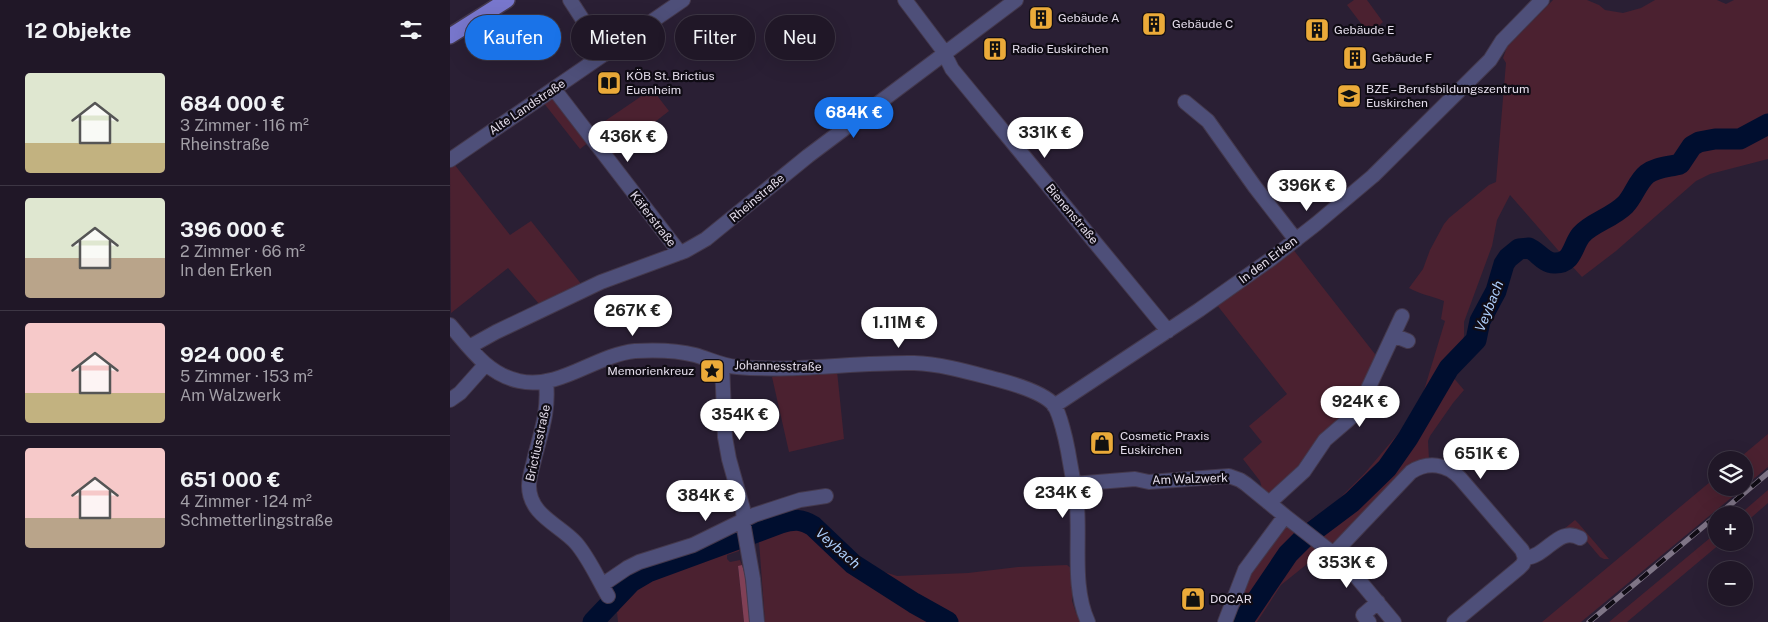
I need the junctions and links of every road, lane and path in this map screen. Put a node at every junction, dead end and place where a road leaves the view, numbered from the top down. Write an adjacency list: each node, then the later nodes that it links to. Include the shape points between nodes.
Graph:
1 (507, 0): 9 (main road)
2 (570, 0): 7 (street)
3 (683, 0): 8 (street, Alte Landstraße)
4 (905, 0): 10 (street, Bienenstraße)
5 (1016, 0): 10 (street, Rheinstraße)
6 (1542, 0): 15 (street, In den Erken, via 1502,41 1490,60 1373,176)
7 (580, 15)
8 (661, 15)
9 (450, 36)
10 (944, 54): 16 (street, Rheinstraße, via 808,156 716,232); 19 (street, Bienenstraße, via 957,75)
11 (596, 60): 12 (street, Alte Landstraße)
12 (554, 89): 14 (street, Alte Landstraße); 16 (street, Käferstraße)
13 (1185, 102): 15 (street, via 1208,121)
14 (450, 160)
15 (1296, 240): 19 (street, In den Erken)
16 (680, 253): 22 (street, Rheinstraße, via 601,282)
17 (1402, 316): 20 (street)
18 (450, 325): 22 (street)
19 (1168, 331): 27 (street, In den Erken)
20 (1393, 335): 21 (street); 30 (street, via 1354,415 1325,440 1304,470)
21 (1408, 341)
22 (470, 347): 24 (street)
23 (722, 364): 25 (street, Johannesstraße, via 680,352 636,351 612,356); 27 (street, Johannesstraße, via 766,368 916,363 940,366 1010,382); 32 (street, via 725,437)
24 (485, 365): 25 (street, Johannesstraße, via 500,375 521,382); 26 (street)
25 (546, 381): 32 (street, Brictiusstraße, via 548,405 530,491 541,514 576,543 605,590 639,562)
26 (450, 400)
27 (1054, 406): 28 (street, via 1066,438)
28 (1074, 484): 30 (street, Am Walzwerk, via 1229,476 1240,480); 38 (street, via 1082,601)
29 (826, 496): 32 (street, via 791,503)
30 (1269, 503): 31 (street, Am Walzwerk)
31 (1284, 516): 34 (street, Am Walzwerk); 39 (street, via 1245,570)
32 (744, 524): 37 (street)
33 (1580, 538): 35 (street, via 1564,535 1539,555)
34 (1334, 553): 35 (street, via 1408,474 1420,467 1433,465 1450,469 1460,478 1522,550); 36 (street, Am Walzwerk)
35 (1525, 558): 42 (street, via 1519,568)
36 (1378, 602): 40 (street, via 1363,615); 41 (street, Am Walzwerk)
37 (757, 622)
38 (1088, 622)
39 (1225, 622)
40 (1369, 622)
41 (1394, 622)
42 (1454, 622)

